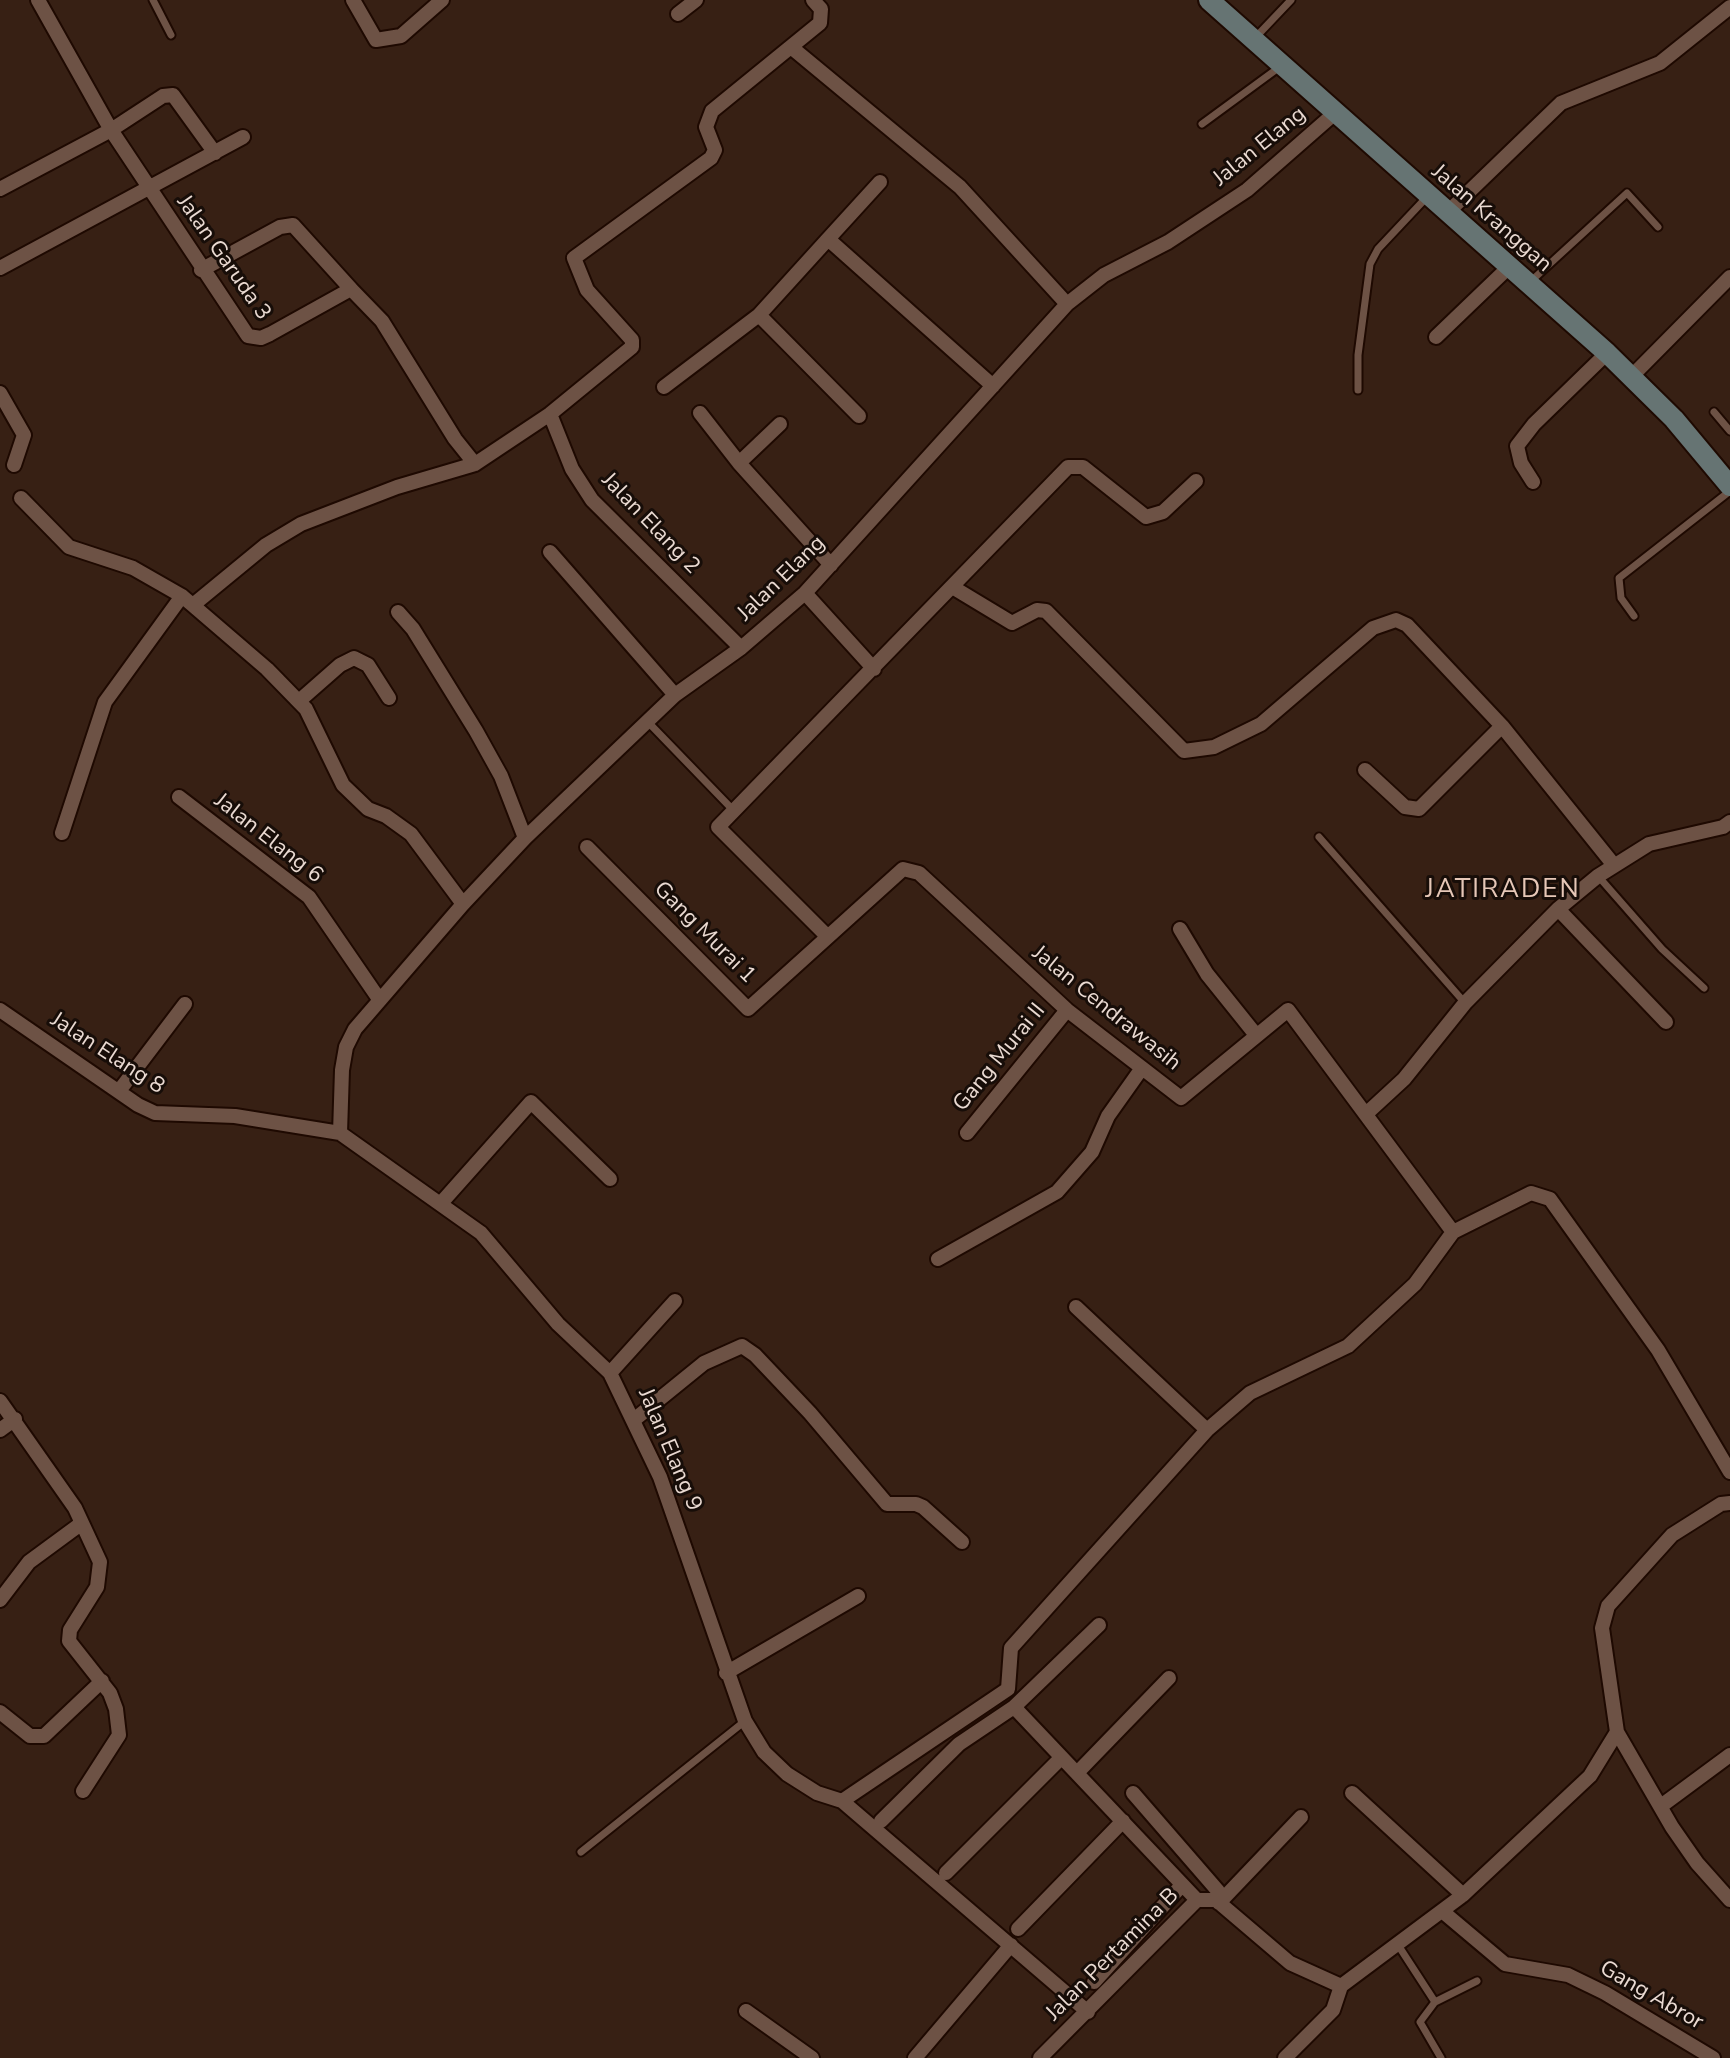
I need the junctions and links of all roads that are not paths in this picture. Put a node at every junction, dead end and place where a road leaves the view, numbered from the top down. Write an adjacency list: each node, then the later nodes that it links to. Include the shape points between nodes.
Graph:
1 (38, 0): 17 (street, Jalan Garuda 3)
2 (153, 0): 11 (lane)
3 (353, 0): 4 (street, via 376,40 401,36)
4 (442, 0)
5 (696, 0): 10 (street)
6 (813, 0): 13 (street, via 821,9 820,23)
7 (1209, 0): 12 (main road, Jalan Kranggan)
8 (1291, 0): 12 (lane)
9 (1730, 7): 24 (street, via 1660,63 1561,103)
10 (678, 14)
11 (171, 35)
12 (1253, 39): 14 (main road, Jalan Kranggan)
13 (791, 47): 33 (street, via 960,187); 44 (street, via 712,111 706,127 715,150 711,158 574,258 587,290 633,344)
14 (1282, 65): 15 (main road, Jalan Kranggan); 16 (lane)
15 (1335, 113): 23 (main road, Jalan Kranggan); 33 (street, Jalan Elang, via 1247,190 1168,242 1104,275)
16 (1202, 124)
17 (111, 130): 19 (street, via 163,96 173,95); 21 (street, Jalan Garuda 3); 22 (street)
18 (243, 137): 19 (street)
19 (215, 153): 21 (street)
20 (880, 182): 26 (street)
21 (148, 188): 28 (street); 29 (street, Jalan Garuda 3)
22 (0, 189)
23 (1421, 204): 24 (main road, Jalan Kranggan); 40 (lane, via 1370,264)
24 (1447, 213): 27 (main road, Jalan Kranggan)
25 (1658, 227): 31 (lane, via 1627,193)
26 (828, 239): 34 (street); 38 (street)
27 (1510, 266): 31 (main road, Jalan Kranggan); 35 (street)
28 (0, 268)
29 (201, 270): 32 (street, via 293,225); 32 (street, Jalan Garuda 3, via 253,339)
30 (1730, 277): 37 (street)
31 (1529, 283): 36 (main road, Jalan Kranggan)
32 (351, 289): 49 (street, via 382,321)
33 (1067, 304): 38 (street, Jalan Elang)
34 (759, 315): 39 (street); 45 (street)
35 (1436, 337)
36 (1607, 353): 37 (main road, Jalan Kranggan); 52 (street, via 1517,446)
37 (1631, 377): 53 (main road, Jalan Kranggan)
38 (993, 386): 56 (street, Jalan Elang)
39 (664, 387)
40 (1358, 390)
41 (0, 393): 50 (street, via 24,435)
42 (1714, 412): 47 (lane)
43 (700, 413): 48 (street)
44 (550, 414): 49 (street); 62 (street, Jalan Elang 2, via 572,469 592,500)
45 (859, 416)
46 (780, 424): 48 (street)
47 (1730, 431)
48 (739, 463): 56 (street)
49 (475, 464): 59 (street, via 301,524)
50 (14, 465)
51 (1196, 481): 57 (street, via 1163,512 1146,517 1083,467 1068,467)
52 (1533, 482)
53 (1729, 485): 61 (lane, via 1619,578 1621,598)
54 (21, 498): 59 (street, via 69,547 133,568)
55 (550, 552): 64 (street)
56 (831, 565): 58 (street, Jalan Elang)
57 (954, 588): 63 (street); 68 (street, via 1012,623 1046,611 1184,751 1214,747 1261,724 1373,628 1396,620 1407,625)
58 (805, 593): 62 (street, Jalan Elang); 63 (street)
59 (188, 600): 66 (street); 73 (street, via 105,702)
60 (398, 612): 75 (street, via 489,754)
61 (1634, 616)
62 (741, 648): 64 (street, Jalan Elang)
63 (874, 669): 71 (street)
64 (675, 695): 67 (street, Jalan Elang)
65 (389, 698): 66 (street, via 368,665 354,658)
66 (299, 701): 79 (street, via 343,785 368,809 411,834)
67 (646, 720): 71 (lane); 75 (street, Jalan Elang)
68 (1502, 726): 69 (street, via 1419,809 1405,807); 77 (street)
69 (1365, 770)
70 (179, 797): 84 (street, Jalan Elang 6, via 309,897)
71 (734, 811): 82 (street, via 718,827 721,833)
72 (1730, 822): 77 (street, via 1649,844)
73 (62, 833)
74 (1319, 837): 85 (lane)
75 (525, 838): 79 (street, Jalan Elang)
76 (587, 847): 82 (street, Gang Murai 1, via 748,1009)
77 (1613, 864): 78 (street)
78 (1598, 876): 80 (street); 83 (lane)
79 (463, 904): 84 (street, Jalan Elang)
80 (1558, 909): 85 (street); 89 (street)
81 (1180, 929): 90 (street, via 1207,974)
82 (827, 936): 88 (street, Jalan Cendrawasih, via 888,880 903,869 911,870)
83 (1704, 988)
84 (379, 999): 94 (street, Jalan Elang, via 346,1047)
85 (1465, 1003): 93 (street, via 1396,1087)
86 (185, 1004): 92 (street)
87 (0, 1010): 92 (street, Jalan Elang 8)
88 (1067, 1010): 91 (street, Jalan Cendrawasih); 95 (street, Gang Murai II)
89 (1666, 1022)
90 (1256, 1035): 91 (street, Jalan Cendrawasih, via 1181,1098); 93 (street, Jalan Cendrawasih, via 1283,1011 1293,1013)
91 (1142, 1068): 99 (street, via 1108,1116 1092,1152 1057,1192)
92 (119, 1091): 94 (street, Jalan Elang 8, via 155,1113 235,1116)
93 (1366, 1114): 98 (street)
94 (340, 1133): 97 (street, Jalan Elang 9)
95 (967, 1133)
96 (610, 1179): 97 (street, via 531,1102)
97 (442, 1202): 102 (street, Jalan Elang 9, via 481,1233 558,1324)
98 (1453, 1232): 107 (street, via 1415,1284 1348,1346 1250,1393); 108 (street, via 1531,1193 1550,1199 1658,1350)
99 (938, 1259)
100 (675, 1301): 102 (street)
101 (1076, 1307): 107 (street)
102 (610, 1373): 105 (street, Jalan Elang 9)
103 (0, 1401): 104 (street)
104 (15, 1419): 106 (street); 110 (street)
105 (635, 1419): 111 (street, via 704,1363 742,1346 810,1413 887,1504 923,1507); 115 (street, Jalan Elang 9, via 703,1595)
106 (0, 1430)
107 (1207, 1430): 128 (street, via 1011,1648 1008,1689)
108 (1730, 1472)
109 (1730, 1503): 121 (street, via 1672,1535 1608,1606 1602,1628)
110 (82, 1523): 113 (street, via 29,1562); 117 (street, via 101,1572 69,1641)
111 (962, 1542)
112 (858, 1596): 115 (street)
113 (0, 1600)
114 (1099, 1625): 118 (street)
115 (726, 1673): 120 (street, Jalan Elang 9)
116 (1169, 1678): 124 (street)
117 (102, 1681): 119 (street, via 44,1736 30,1736); 125 (street, via 116,1709 119,1735)
118 (1014, 1707): 123 (street); 131 (street, via 959,1744)
119 (0, 1712)
120 (745, 1721): 128 (street, Jalan Elang 9, via 764,1752 787,1774); 133 (lane)
121 (1617, 1732): 129 (street); 136 (street, via 1590,1776)
122 (1730, 1755): 129 (street)
123 (1061, 1758): 124 (street); 134 (street)
124 (1077, 1773): 132 (street)
125 (83, 1791)
126 (1133, 1793): 139 (street, via 1218,1891)
127 (1352, 1793): 136 (street)
128 (842, 1801): 142 (street, Jalan Elang 9)
129 (1661, 1806): 138 (street, via 1697,1863)
130 (1301, 1817): 139 (street)
131 (881, 1821)
132 (1123, 1821): 135 (street); 141 (street)
133 (581, 1852)
134 (946, 1873)
135 (1182, 1885): 137 (street); 145 (street)
136 (1463, 1895): 140 (street)
137 (1197, 1900): 139 (street, Jalan Pertamina B); 149 (street, Jalan Pertamina B)
138 (1730, 1900)
139 (1218, 1902): 146 (street, via 1290,1963)
140 (1442, 1911): 143 (street); 155 (street, Gang Abror, via 1505,1964 1568,1975)
141 (1018, 1929)
142 (1011, 1945): 149 (street, Jalan Elang 9); 151 (street)
143 (1398, 1945): 146 (street); 147 (lane)
144 (1477, 1981): 147 (lane)
145 (1094, 1982)
146 (1341, 1986): 153 (street, via 1333,2010)
147 (1435, 2002): 154 (lane, via 1420,2022)
148 (746, 2011): 150 (street)
149 (1088, 2012): 152 (street, Jalan Pertamina B)
150 (812, 2058)
151 (915, 2058)
152 (1040, 2058)
153 (1285, 2058)
154 (1441, 2058)
155 (1713, 2058)

